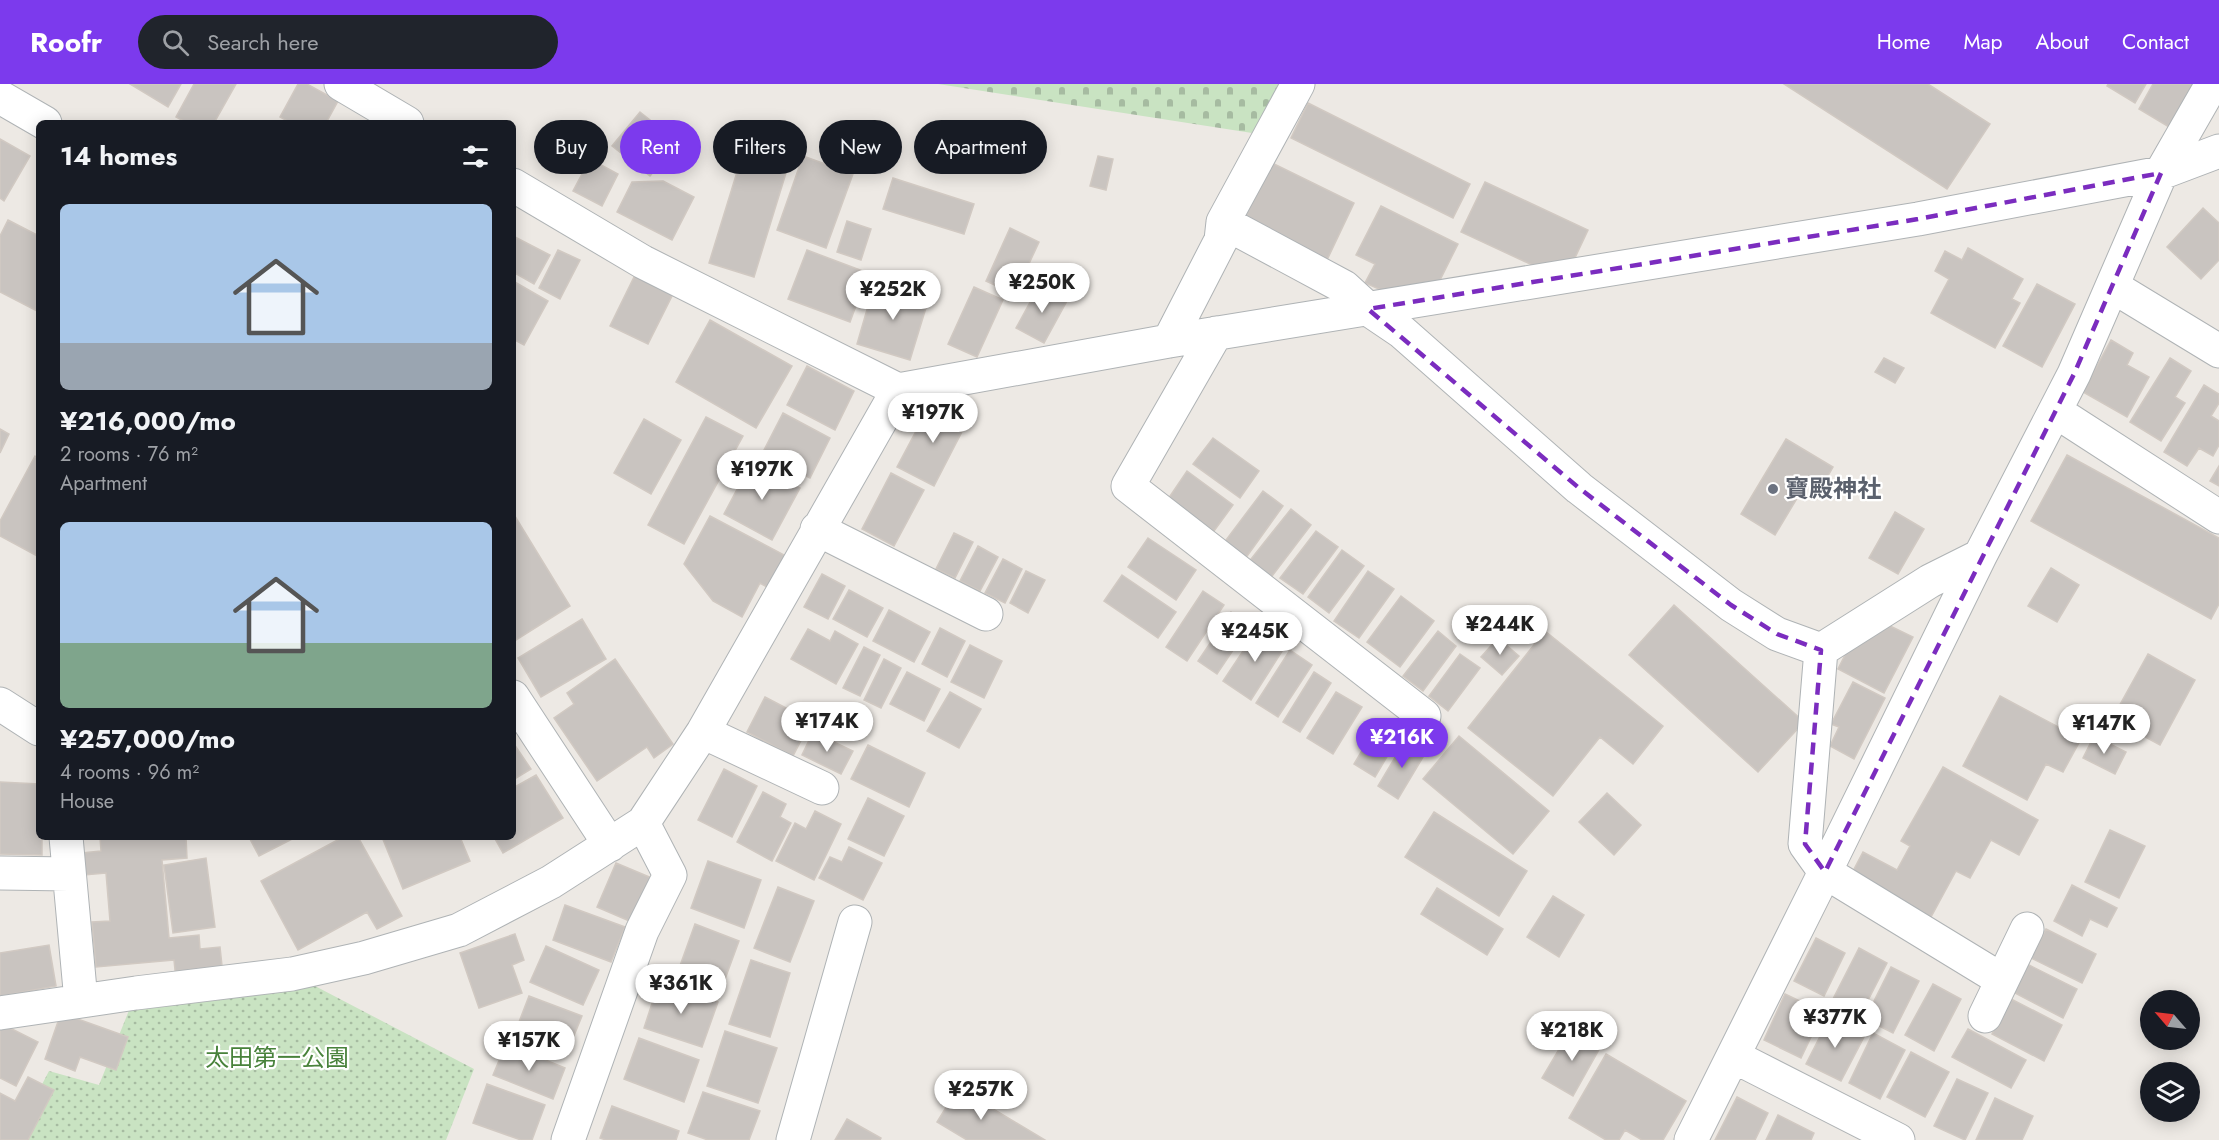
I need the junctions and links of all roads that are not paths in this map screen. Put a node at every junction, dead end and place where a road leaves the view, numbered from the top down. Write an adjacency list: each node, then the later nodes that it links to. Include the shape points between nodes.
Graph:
1 (341, 84): 6 (street)
2 (1298, 84): 10 (street)
3 (2212, 84): 8 (street)
4 (0, 97): 5 (street)
5 (40, 120)
6 (402, 120)
7 (2219, 151): 8 (street)
8 (2161, 173): 11 (street); 12 (street, via 1918,219)
9 (516, 187): 16 (street, via 643,262)
10 (1223, 222): 12 (street, via 1344,287); 14 (street, via 1221,240)
11 (2112, 286): 15 (street); 17 (street)
12 (1368, 309): 13 (street); 22 (street, via 1402,333 1579,488 1731,605 1777,634)
13 (1216, 333): 14 (street); 25 (street, via 1128,486)
14 (1169, 340): 16 (street)
15 (2219, 351)
16 (898, 390): 19 (street)
17 (2055, 411): 18 (street); 20 (street)
18 (2219, 518)
19 (818, 530): 21 (street); 27 (street)
20 (1980, 556): 22 (street, via 1930,581); 32 (street)
21 (986, 614)
22 (1821, 650): 32 (street, via 1805,844)
23 (516, 702): 31 (street)
24 (0, 704): 26 (street)
25 (1424, 716)
26 (36, 727)
27 (703, 732): 28 (street); 29 (street)
28 (822, 788)
29 (643, 823): 31 (street); 42 (street, via 670,875 642,931)
30 (66, 840): 34 (street)
31 (609, 845): 38 (street, via 551,882 459,930 292,974)
32 (1825, 872): 37 (street); 41 (street)
33 (0, 873): 34 (street)
34 (69, 874): 38 (street)
35 (855, 922): 43 (street)
36 (2027, 929): 37 (street)
37 (2002, 980): 40 (street)
38 (81, 1001): 39 (street)
39 (0, 1013)
40 (1985, 1016)
41 (1733, 1056): 44 (street); 45 (street)
42 (568, 1140)
43 (794, 1140)
44 (1691, 1140)
45 (1898, 1140)

